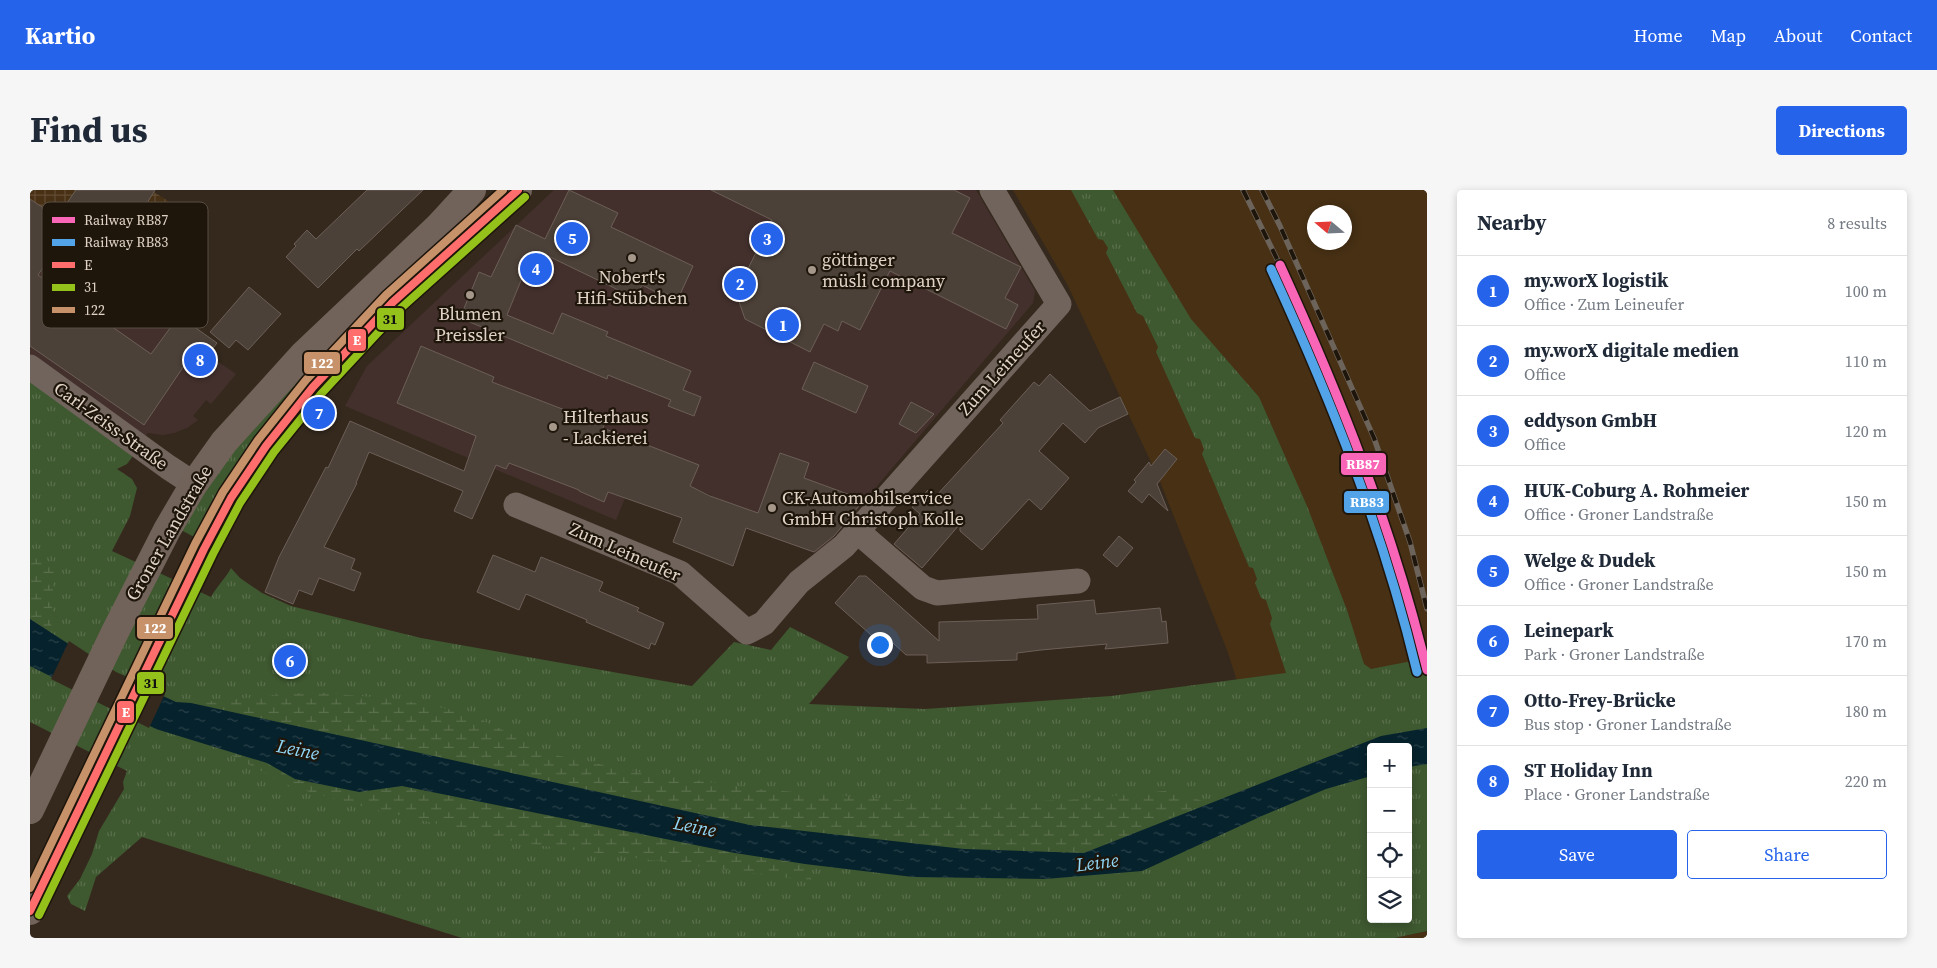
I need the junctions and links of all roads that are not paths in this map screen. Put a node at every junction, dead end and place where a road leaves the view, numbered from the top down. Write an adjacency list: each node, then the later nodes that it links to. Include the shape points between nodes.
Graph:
1 (472, 190): 5 (main road, Groner Landstraße, via 438,227 303,355 224,442)
2 (518, 190): 10 (main road, Groner Landstraße, via 392,302 313,387 266,446 231,498 194,570)
3 (992, 190): 7 (street, Zum Leineufer, via 1059,304)
4 (30, 367): 5 (street, Carl-Zeiss-Straße)
5 (194, 484): 9 (main road, Groner Landstraße, via 156,551)
6 (516, 506): 7 (street, Zum Leineufer, via 680,573 747,632 764,623 798,582 844,546)
7 (857, 531): 8 (street, via 923,588 937,593)
8 (1078, 581)
9 (30, 810)
10 (30, 911)

